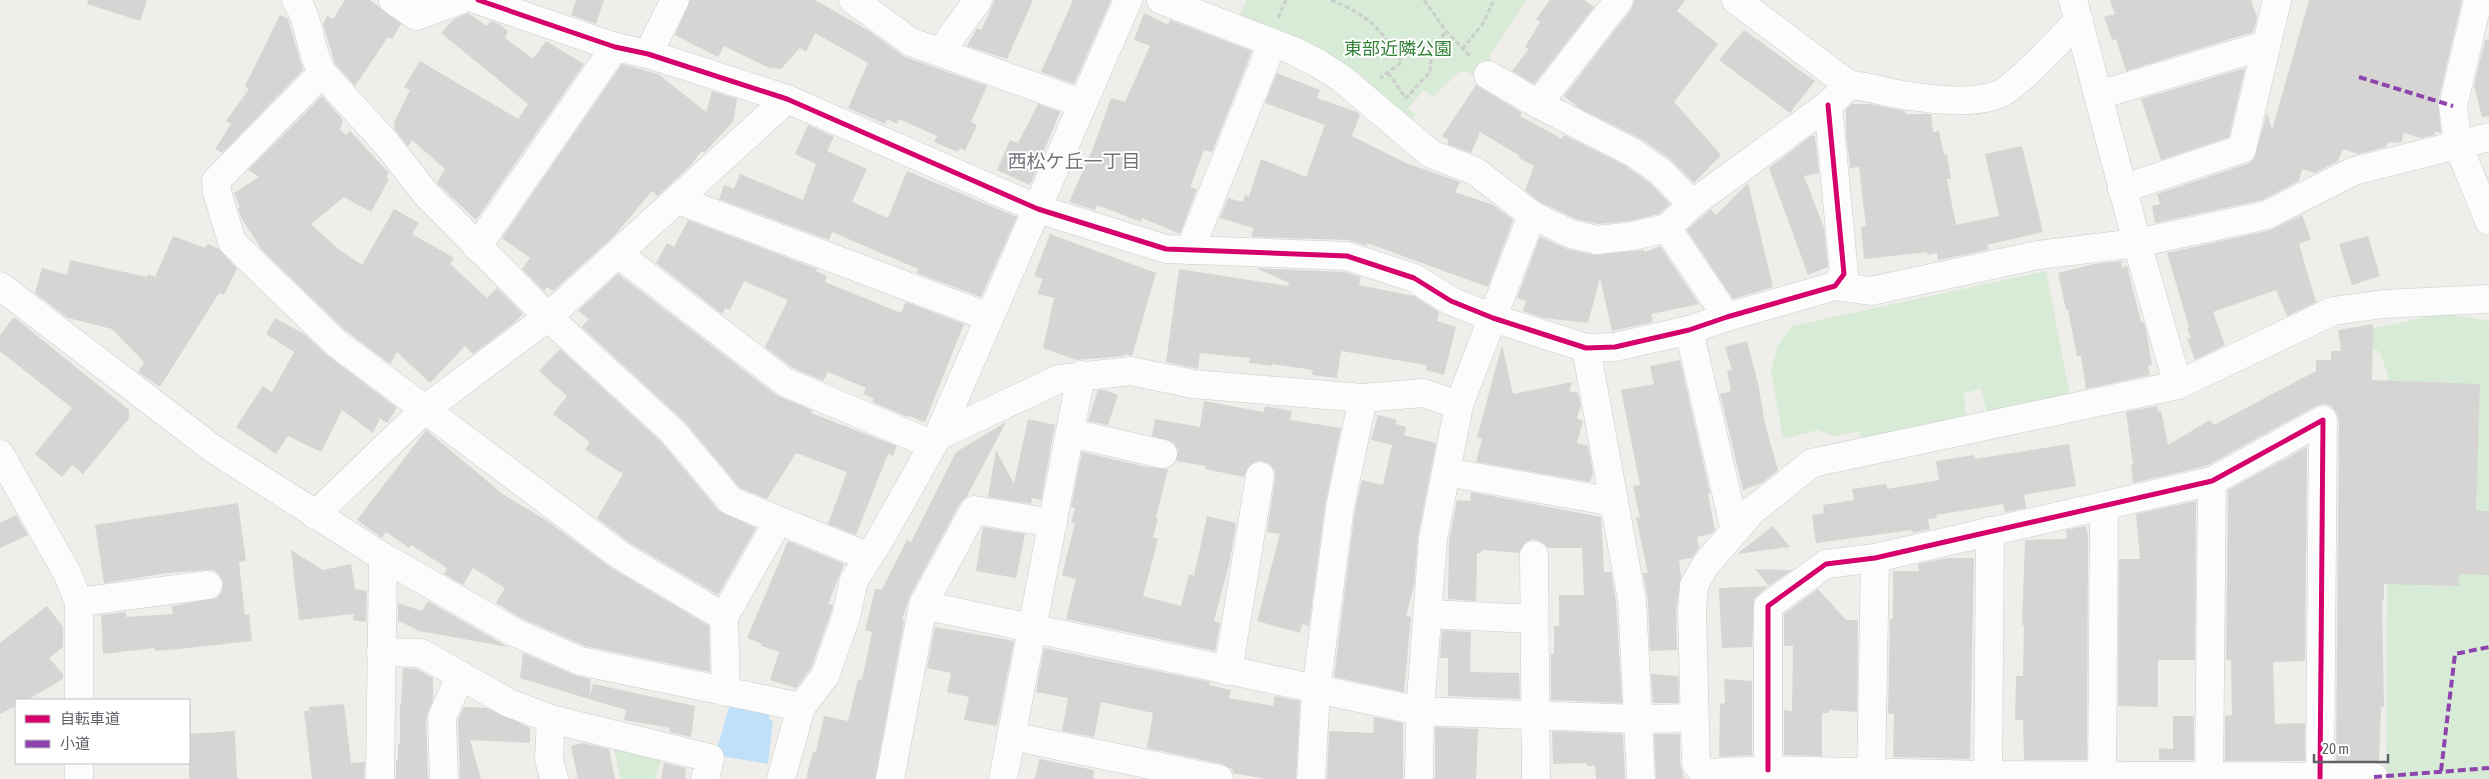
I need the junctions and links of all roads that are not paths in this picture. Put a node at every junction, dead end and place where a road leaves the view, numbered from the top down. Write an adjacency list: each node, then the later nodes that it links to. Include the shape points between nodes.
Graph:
1 (296, 0): 20 (street, via 306,19 316,63)
2 (393, 0): 3 (street, via 416,16)
3 (460, 0)
4 (478, 0): 17 (street)
5 (675, 0): 19 (street)
6 (853, 0): 18 (street, via 911,42)
7 (978, 0): 18 (street)
8 (1128, 0): 25 (street)
9 (1161, 0): 15 (street)
10 (1618, 0): 26 (street)
11 (1736, 0): 22 (street)
12 (2277, 0): 16 (street)
13 (2478, 0): 29 (street, via 2453,106)
14 (2077, 6): 22 (street, via 2038,62 2000,95 1976,100 1944,100); 23 (street)
15 (1272, 44): 35 (street, via 1319,64 1360,93 1431,154 1475,171); 39 (street)
16 (2266, 45): 23 (street); 30 (street, via 2242,149)
17 (615, 46): 19 (street); 38 (street)
18 (940, 52): 25 (street)
19 (648, 54): 24 (street)
20 (322, 73): 38 (street, via 387,144 426,194); 54 (street, via 216,181 232,242 336,343)
21 (1488, 75): 26 (street)
22 (1849, 85): 27 (street)
23 (2099, 95): 30 (street)
24 (787, 99): 31 (street); 33 (street)
25 (1083, 104): 33 (street)
26 (1538, 104): 32 (street, via 1632,152 1661,172)
27 (1828, 105): 32 (street); 42 (street, via 1844,274)
28 (2489, 137): 29 (street)
29 (2458, 145): 34 (street); 37 (street, via 2354,171 2267,215)
30 (2122, 189): 37 (street)
31 (678, 200): 40 (street); 45 (street)
32 (1692, 204): 36 (street)
33 (1038, 209): 39 (street, via 1166,249); 45 (street)
34 (2487, 211)
35 (1532, 215): 36 (street, via 1571,234 1597,240); 47 (street)
36 (1667, 228): 46 (street)
37 (2137, 243): 42 (street, via 2038,255 1871,291); 51 (street)
38 (477, 247): 44 (street)
39 (1190, 250): 47 (street, via 1346,256 1414,278 1451,301)
40 (618, 254): 44 (street); 56 (street, via 785,382)
41 (0, 286): 64 (street, via 212,448)
42 (1835, 286): 46 (street)
43 (2489, 299): 51 (street, via 2383,304 2334,311)
44 (548, 317): 54 (street); 65 (street, via 673,432 731,501)
45 (989, 317): 56 (street)
46 (1727, 317): 48 (street)
47 (1493, 318): 49 (street); 53 (street)
48 (1689, 330): 49 (street, via 1615,347); 67 (street)
49 (1586, 348): 62 (street)
50 (1082, 375): 52 (street, via 1131,371 1193,384); 55 (street); 56 (street, via 1059,379)
51 (2178, 385): 67 (street, via 1812,463 1752,511)
52 (1363, 398): 53 (street, via 1423,393); 83 (street, via 1340,507)
53 (1459, 405): 59 (street)
54 (424, 410): 64 (street); 77 (street, via 621,556)
55 (1071, 433): 58 (street); 66 (street)
56 (936, 440): 71 (street)
57 (0, 454): 74 (street, via 67,573)
58 (1162, 454)
59 (1446, 472): 62 (street); 76 (street, via 1434,539)
60 (1260, 476): 81 (street)
61 (2212, 481): 63 (street); 100 (street); 101 (street, via 2323,420)
62 (1614, 502): 89 (street, via 1632,600)
63 (2104, 507): 68 (street); 98 (street)
64 (315, 515): 70 (street)
65 (778, 521): 71 (street); 77 (street)
66 (1053, 523): 75 (street, via 974,510); 79 (street)
67 (1736, 531): 90 (street, via 1707,563 1694,585)
68 (1990, 531): 72 (street); 97 (street)
69 (1534, 555): 78 (street)
70 (383, 557): 80 (street); 84 (street, via 514,632 580,662)
71 (869, 557): 86 (street, via 854,580 846,617 825,676)
72 (1875, 558): 94 (street, via 1826,564 1768,606); 95 (street)
73 (208, 585): 74 (street)
74 (79, 602): 85 (street)
75 (924, 605): 79 (street); 108 (street)
76 (1428, 614): 78 (street); 87 (street)
77 (724, 617): 84 (street)
78 (1534, 618): 88 (street)
79 (1031, 630): 81 (street); 92 (street)
80 (381, 652): 82 (street, via 421,653); 103 (street)
81 (1228, 671): 83 (street)
82 (461, 675): 91 (street, via 509,703); 104 (street, via 442,717)
83 (1316, 690): 87 (street); 111 (street)
84 (726, 692): 86 (street)
85 (79, 699)
86 (801, 707): 107 (street)
87 (1420, 711): 88 (street); 112 (street)
88 (1535, 716): 89 (street); 113 (street)
89 (1638, 718): 90 (street); 114 (street)
90 (1693, 718): 96 (street, via 1696,764)
91 (550, 719): 105 (street, via 549,759); 106 (street, via 710,758)
92 (1011, 736): 109 (street); 110 (street)
93 (79, 764): 102 (street)
94 (1768, 770): 95 (street); 96 (street)
95 (1871, 775): 97 (street)
96 (1705, 776)
97 (1988, 777): 98 (street)
98 (2102, 777): 100 (street)
99 (2374, 777): 101 (street)
100 (2209, 778): 101 (street)
101 (2320, 778)
102 (79, 779)
103 (380, 779)
104 (444, 779)
105 (554, 779)
106 (705, 779)
107 (781, 779)
108 (890, 779)
109 (1003, 779)
110 (1219, 779)
111 (1311, 779)
112 (1419, 779)
113 (1536, 779)
114 (1641, 779)

